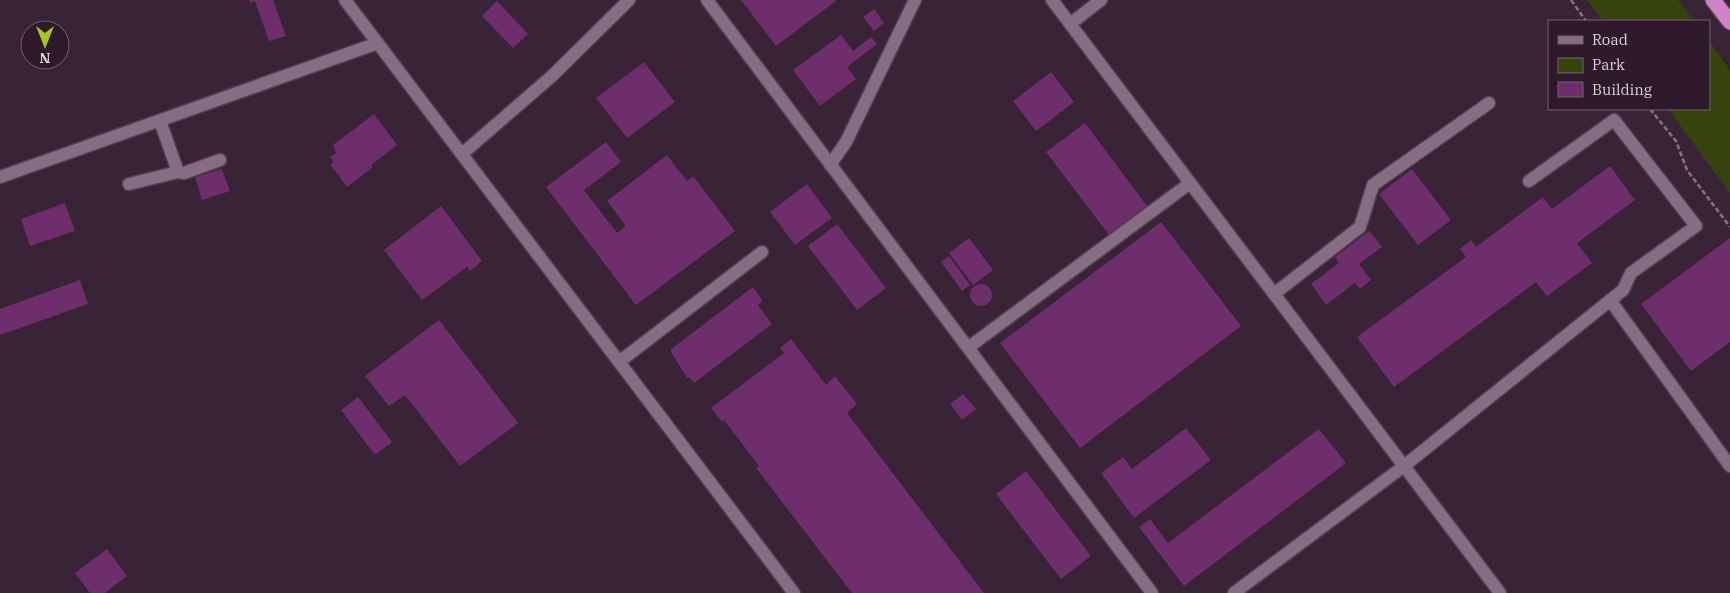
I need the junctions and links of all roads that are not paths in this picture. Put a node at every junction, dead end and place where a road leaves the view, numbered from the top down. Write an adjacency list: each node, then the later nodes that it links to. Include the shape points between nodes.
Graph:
1 (345, 0): 10 (lane)
2 (629, 0): 13 (lane, via 552,76)
3 (707, 0): 15 (lane)
4 (915, 0): 15 (lane, via 846,142)
5 (1052, 0): 9 (lane)
6 (1102, 0): 9 (lane)
7 (1713, 0): 8 (highway)
8 (1730, 22)
9 (1070, 24): 19 (lane)
10 (378, 43): 12 (lane); 13 (lane)
11 (1489, 103): 22 (lane, via 1373,185 1360,227)
12 (160, 121): 16 (lane); 17 (lane)
13 (462, 154): 25 (lane)
14 (220, 160): 16 (lane, via 184,173)
15 (830, 165): 24 (lane)
16 (178, 172): 20 (lane)
17 (0, 177)
18 (1529, 181): 23 (lane, via 1614,120 1696,226 1631,273 1623,290)
19 (1190, 183): 22 (lane); 24 (lane)
20 (129, 184)
21 (762, 252): 25 (lane)
22 (1274, 294): 26 (lane)
23 (1610, 300): 26 (lane); 27 (lane)
24 (968, 347): 29 (lane)
25 (619, 362): 28 (lane)
26 (1404, 466): 30 (lane); 31 (lane)
27 (1730, 466)
28 (794, 593)
29 (1152, 593)
30 (1234, 593)
31 (1500, 593)

